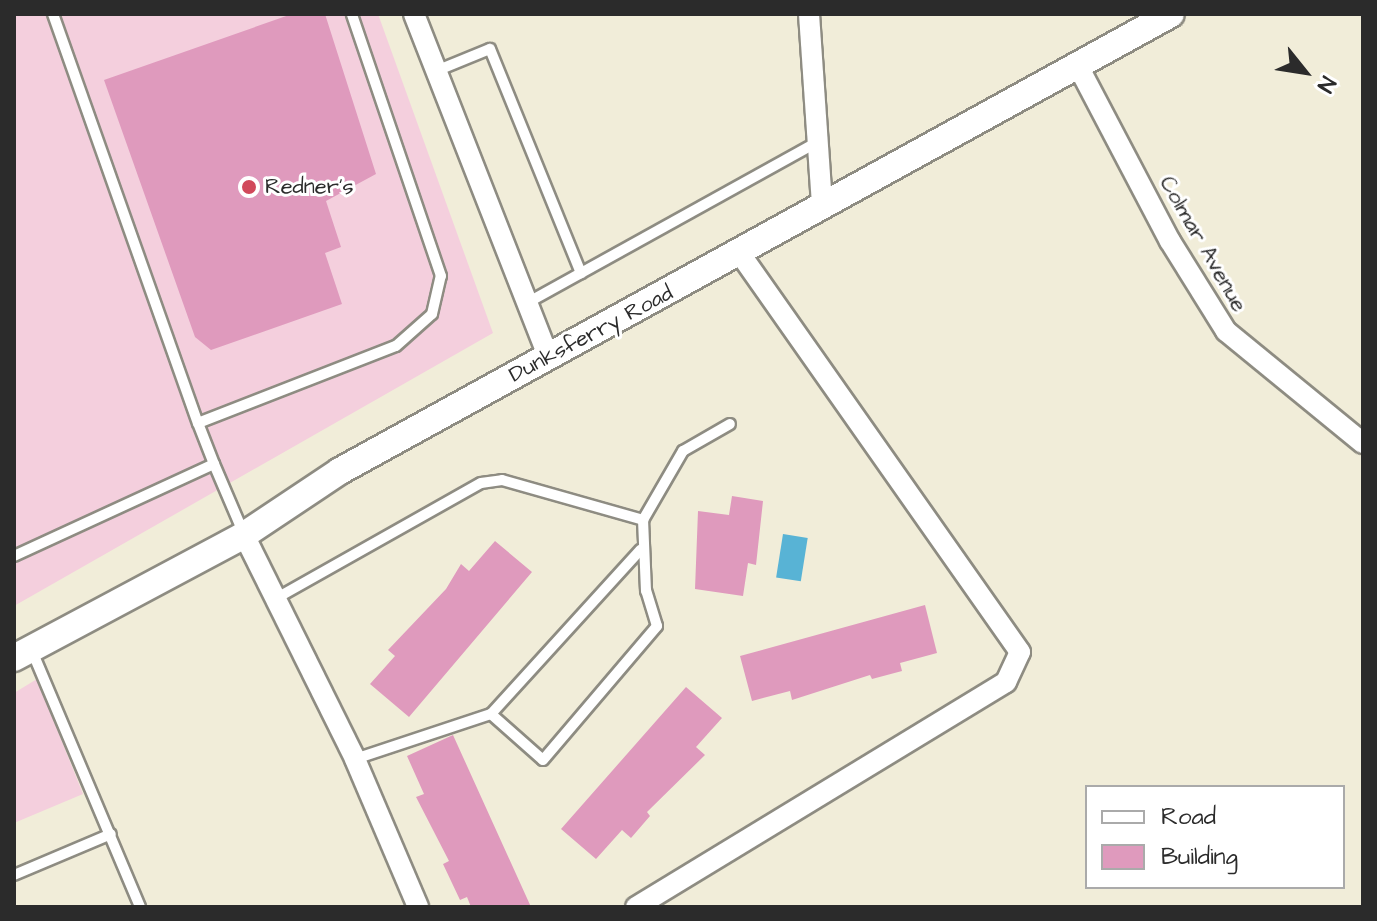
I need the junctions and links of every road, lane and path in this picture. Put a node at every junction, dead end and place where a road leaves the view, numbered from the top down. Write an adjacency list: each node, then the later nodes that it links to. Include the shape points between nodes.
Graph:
1 (53, 14): 14 (lane)
2 (352, 14): 14 (lane, via 441,276 432,314 396,346)
3 (414, 14): 7 (street)
4 (809, 14): 8 (street)
5 (1171, 14): 6 (street, Dunksferry Road)
6 (1078, 66): 9 (street, Dunksferry Road); 16 (street, Colmar Avenue, via 1170,241 1226,331)
7 (436, 71): 11 (lane, via 490,49); 12 (street)
8 (818, 142): 9 (street); 11 (lane)
9 (822, 207): 10 (street, Dunksferry Road)
10 (740, 254): 13 (street, Dunksferry Road); 30 (street, via 1020,652 1006,682)
11 (581, 273): 12 (lane)
12 (527, 303): 13 (street)
13 (548, 356): 19 (street, Dunksferry Road, via 340,471)
14 (198, 423): 17 (lane)
15 (730, 424): 18 (lane, via 683,451)
16 (1363, 443)
17 (214, 464): 19 (lane); 21 (lane)
18 (643, 520): 20 (lane); 22 (lane, via 502,480 481,483)
19 (244, 535): 22 (street); 23 (street, Dunksferry Road)
20 (640, 550): 24 (lane); 24 (lane, via 657,626 543,760)
21 (14, 556)
22 (275, 599): 25 (street)
23 (22, 653): 26 (lane)
24 (491, 714): 25 (lane)
25 (355, 759): 29 (street)
26 (111, 834): 27 (lane); 28 (lane)
27 (14, 875)
28 (140, 907)
29 (418, 907)
30 (636, 907)

